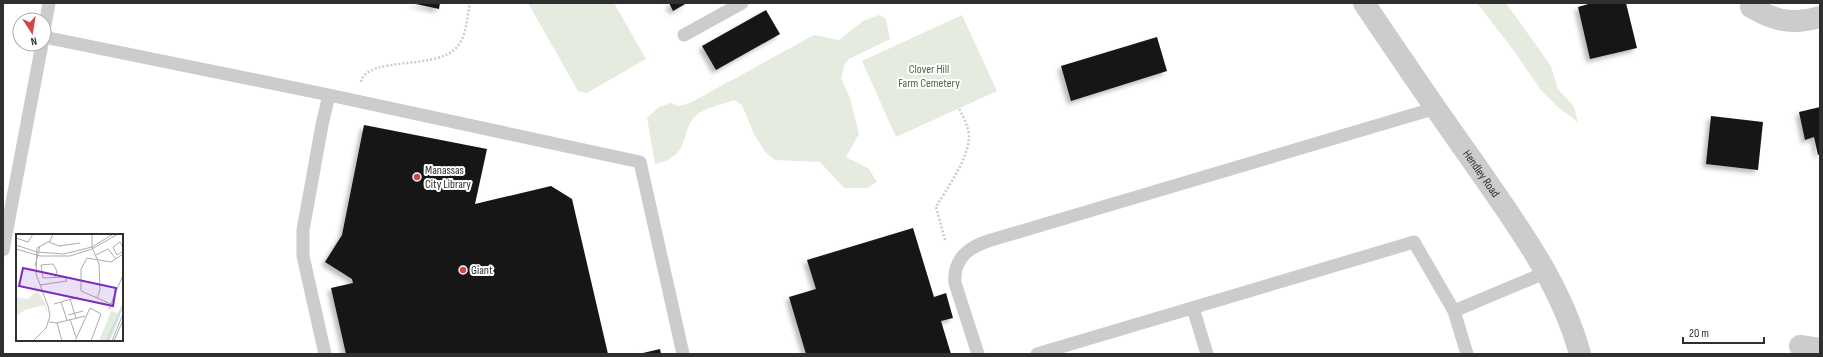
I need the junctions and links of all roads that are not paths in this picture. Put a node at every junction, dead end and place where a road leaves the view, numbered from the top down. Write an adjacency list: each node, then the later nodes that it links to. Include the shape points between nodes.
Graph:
1 (742, 3): 5 (lane)
2 (1364, 3): 9 (street, Hendley Road)
3 (1751, 7): 4 (street, via 1787,22)
4 (1820, 17)
5 (684, 35)
6 (52, 39): 8 (lane)
7 (40, 52): 10 (lane)
8 (329, 95): 14 (lane, via 303,230 303,256); 15 (lane, via 640,162)
9 (1436, 108): 11 (street, Hendley Road, via 1520,229); 16 (lane, via 970,248 962,255 954,274)
10 (3, 250)
11 (1546, 272): 13 (lane); 20 (street, Hendley Road, via 1562,305)
12 (1193, 308): 13 (lane, via 1414,242); 17 (lane); 18 (lane)
13 (1454, 311): 19 (lane)
14 (325, 354)
15 (683, 354)
16 (978, 354)
17 (1037, 354)
18 (1208, 354)
19 (1467, 354)
20 (1580, 354)

